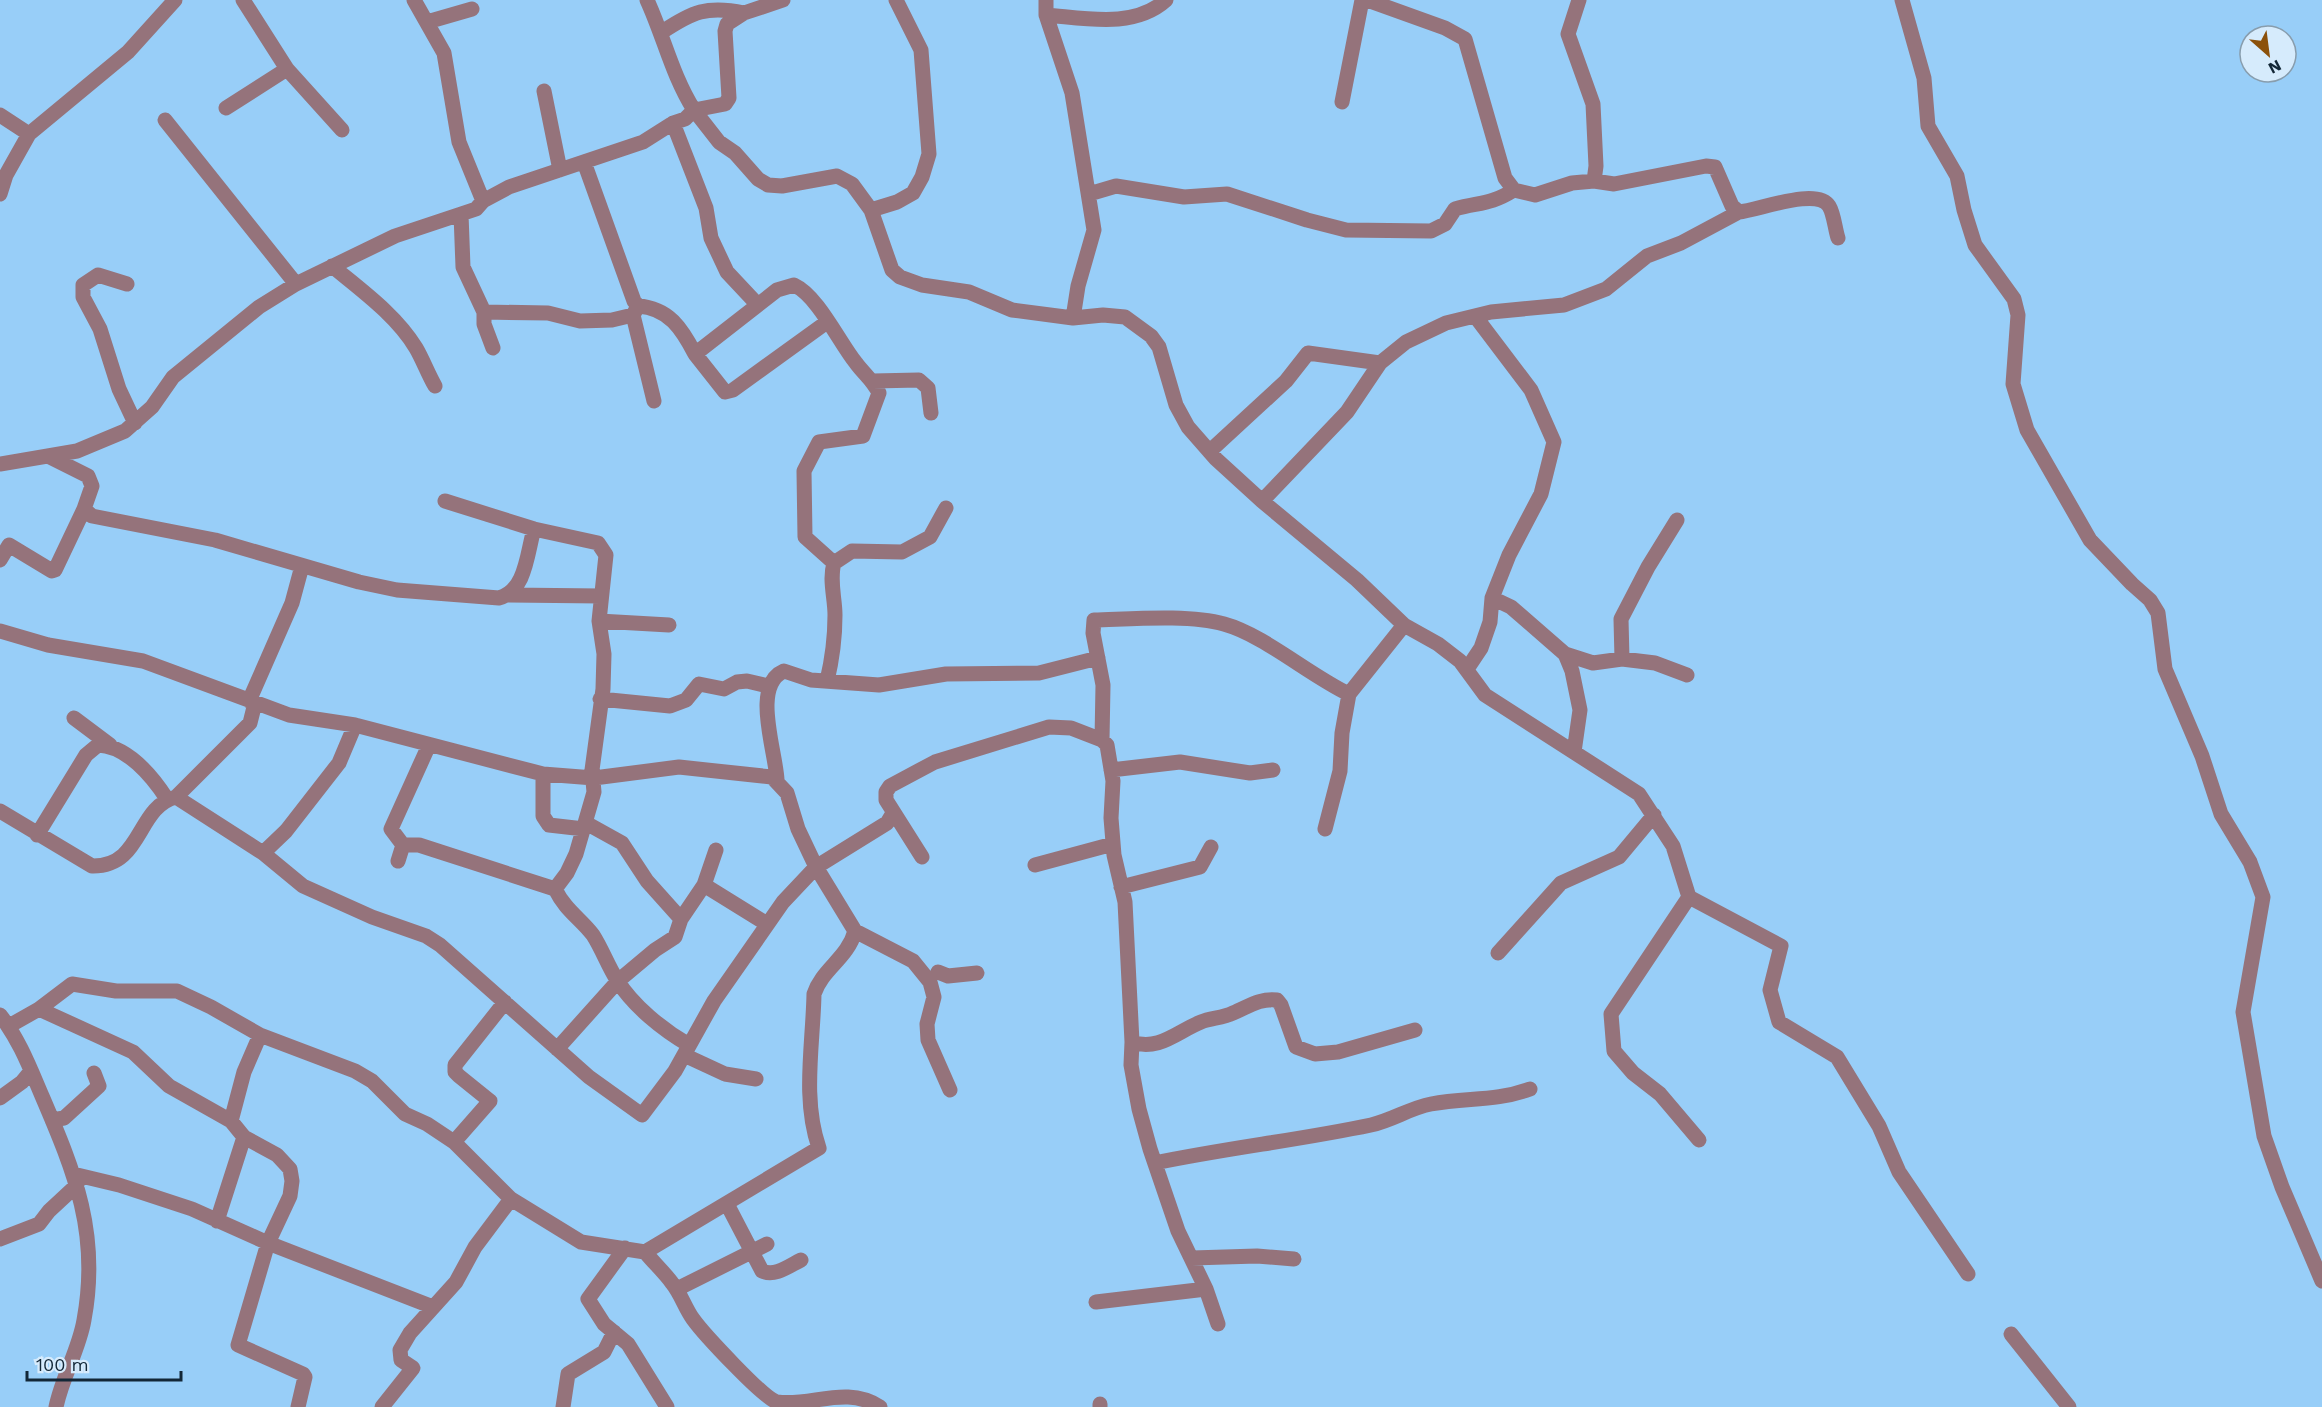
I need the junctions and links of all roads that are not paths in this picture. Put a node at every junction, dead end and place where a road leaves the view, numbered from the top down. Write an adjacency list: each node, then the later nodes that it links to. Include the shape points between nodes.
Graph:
1 (175, 0): 25 (street, via 128,52)
2 (243, 0): 16 (street)
3 (414, 0): 14 (street)
4 (646, 0): 15 (street)
5 (783, 0): 13 (street)
6 (896, 0): 33 (street, via 921,50 929,154 913,193)
7 (1166, 0): 11 (street, via 1140,15 1105,20)
8 (1365, 0): 18 (street); 29 (street, via 1465,39 1505,178)
9 (1579, 0): 28 (street, via 1568,34 1593,105)
10 (1902, 0): 154 (street, via 1924,78 1928,126 1958,176 1975,245 2014,299 2018,315 2013,384 2027,430 2090,540 2150,600 2158,613 2165,669 2202,756 2221,814 2250,862 2263,897 2243,1012 2264,1136)
11 (1046, 7): 31 (street, via 1072,93)
12 (472, 9): 14 (street)
13 (744, 13): 15 (street, via 724,9 690,14); 20 (street, via 727,24 725,32 729,98 725,104)
14 (427, 22): 32 (street, via 444,53 459,142)
15 (662, 33): 20 (street, via 678,84)
16 (287, 69): 19 (street); 24 (street)
17 (544, 91): 27 (street)
18 (1342, 102)
19 (226, 108)
20 (694, 110): 23 (street); 33 (street, via 720,142 768,185 837,176 859,190)
21 (0, 115): 25 (street)
22 (165, 120): 39 (street)
23 (673, 123): 26 (street, via 643,142); 40 (street, via 706,208 709,232 719,255 727,272)
24 (342, 130)
25 (29, 134): 30 (street)
26 (584, 162): 27 (street); 41 (street)
27 (560, 170): 32 (street, via 509,187)
28 (1594, 181): 29 (street, via 1572,183 1535,195); 34 (street, via 1614,184 1715,167 1732,206)
29 (1514, 190): 31 (street, via 1486,205 1455,209 1446,224 1431,231 1346,230 1227,194 1184,197 1116,186)
30 (0, 194)
31 (1089, 194): 44 (street, via 1094,230)
32 (483, 201): 35 (street, via 476,209)
33 (870, 210): 44 (street, via 892,270 900,277 922,285 969,292 1012,310)
34 (1739, 212): 36 (street, via 1810,197 1822,199 1830,207); 43 (street, via 1647,256 1606,289 1564,305)
35 (461, 214): 37 (street, via 395,236); 42 (street, via 463,267)
36 (1838, 238)
37 (332, 266): 39 (street); 50 (street, via 374,300 405,334)
38 (127, 284): 53 (street, via 99,275 83,285 82,292)
39 (296, 284): 53 (street, via 259,307 173,377)
40 (757, 304): 45 (street, via 777,290 794,285 810,298); 47 (street, via 747,316)
41 (636, 310): 42 (street, via 612,320 580,321 548,313); 47 (street, via 656,307 681,328); 51 (street, via 639,343)
42 (484, 312): 46 (street)
43 (1475, 315): 48 (street, via 1446,323 1406,342); 68 (street, via 1531,390 1554,442 1541,494)
44 (1073, 318): 54 (street, via 1125,317 1152,336 1176,405 1188,428)
45 (827, 322): 47 (street, via 725,392); 49 (street)
46 (493, 348)
47 (695, 354)
48 (1380, 363): 54 (street, via 1308,353 1286,381); 58 (street, via 1347,412)
49 (873, 381): 52 (street, via 919,380 928,388); 64 (street, via 879,393 863,436 819,442 804,471 805,537)
50 (435, 386)
51 (654, 401)
52 (931, 413)
53 (135, 423): 55 (street, via 92,446)
54 (1210, 451): 58 (street)
55 (48, 456): 56 (street); 60 (street, via 88,476 92,486)
56 (0, 464)
57 (445, 501): 62 (street)
58 (1262, 501): 71 (street, via 1357,580)
59 (945, 508): 64 (street, via 930,537 902,552 852,551)
60 (84, 509): 63 (street, via 55,570 9,545); 65 (street, via 92,516 214,540)
61 (1677, 520): 75 (street, via 1621,619)
62 (534, 529): 66 (street, via 520,579); 67 (street, via 598,543 606,564)
63 (0, 560)
64 (834, 563): 78 (street, via 831,571 835,615)
65 (302, 566): 66 (street, via 397,590); 82 (street, via 292,603)
66 (510, 595): 67 (street)
67 (601, 596): 69 (street)
68 (1492, 598): 73 (street, via 1511,607); 76 (street, via 1490,622 1481,648)
69 (599, 621): 70 (street); 81 (street, via 604,654)
70 (669, 625)
71 (1404, 626): 76 (street, via 1438,644); 80 (street)
72 (0, 631): 82 (street, via 48,645 143,661)
73 (1565, 654): 75 (street, via 1593,663); 88 (street, via 1580,710)
74 (1098, 658): 78 (street, via 1039,673 946,674 879,685); 80 (street, via 1094,620 1165,618 1224,624); 85 (street, via 1103,685)
75 (1622, 659): 77 (street, via 1655,663)
76 (1467, 669): 88 (street, via 1485,695)
77 (1687, 675)
78 (827, 681): 79 (street, via 784,671 776,674)
79 (768, 686): 81 (street, via 747,681 724,689 699,684 686,700 670,706); 93 (street, via 766,710)
80 (1349, 694): 99 (street, via 1340,771)
81 (600, 699): 92 (street)
82 (252, 702): 84 (street, via 289,715); 94 (street, via 250,723)
83 (74, 718): 86 (street)
84 (355, 725): 87 (street); 105 (street, via 339,763)
85 (1102, 741): 89 (street, via 1107,746); 96 (street, via 1071,728 1049,727 935,762 890,786 886,800)
86 (110, 745): 94 (street); 100 (street, via 98,745 86,755)
87 (429, 745): 91 (street); 102 (street, via 391,829)
88 (1574, 752): 97 (street, via 1639,794)
89 (1112, 770): 90 (street, via 1180,762 1250,773); 101 (street)
90 (1274, 770)
91 (543, 774): 92 (street); 98 (street, via 543,816 549,825)
92 (594, 778): 93 (street, via 679,768); 98 (street)
93 (777, 780): 109 (street, via 787,793)
94 (172, 798): 100 (street, via 155,808 134,844 119,860 103,866 92,866); 105 (street)
95 (0, 812): 100 (street)
96 (893, 813): 106 (street); 109 (street, via 887,823)
97 (1653, 815): 113 (street, via 1673,846); 117 (street, via 1619,858 1561,883)
98 (585, 826): 112 (street, via 567,873); 114 (street, via 622,843 647,881)
99 (1325, 829)
100 (37, 835)
101 (1113, 844): 108 (street); 111 (street)
102 (403, 845): 107 (street); 112 (street, via 418,845)
103 (1211, 847): 111 (street, via 1200,867)
104 (716, 850): 110 (street)
105 (263, 854): 121 (street, via 324,898 426,936)
106 (922, 857)
107 (398, 861)
108 (1035, 865)
109 (816, 867): 115 (street); 116 (street)
110 (704, 885): 114 (street); 115 (street)
111 (1121, 887): 126 (street)
112 (555, 889): 120 (street, via 562,903 592,934)
113 (1689, 897): 138 (street, via 1611,1014 1614,1051 1633,1073 1660,1094); 153 (street, via 1781,946 1770,990 1779,1022 1837,1057 1879,1126 1899,1172)
114 (681, 919): 120 (street, via 675,937)
115 (767, 924): 128 (street)
116 (855, 931): 119 (street, via 898,952); 143 (street, via 843,957 818,983 814,994 810,1102 819,1148)
117 (1498, 953)
118 (977, 974): 119 (street)
119 (934, 977): 133 (street, via 928,1040)
120 (618, 981): 127 (street); 128 (street)
121 (505, 1002): 127 (street); 139 (street, via 455,1065 455,1072 490,1101)
122 (39, 1009): 123 (street); 125 (street, via 72,984 116,991 177,991); 136 (street, via 133,1052 169,1086)
123 (4, 1021): 129 (street)
124 (1414, 1030): 126 (street, via 1338,1052 1315,1054 1296,1047 1281,1005 1269,999 1201,1022 1154,1045)
125 (260, 1035): 136 (street, via 244,1072); 139 (street, via 355,1071 372,1081 405,1114)
126 (1132, 1041): 140 (street, via 1131,1065 1139,1108)
127 (557, 1049): 128 (street, via 642,1115)
128 (686, 1050): 131 (street, via 725,1074)
129 (31, 1071): 134 (street); 135 (street)
130 (94, 1073): 135 (street, via 99,1086 64,1118)
131 (756, 1079)
132 (1530, 1089): 140 (street, via 1506,1097 1413,1108 1390,1121 1317,1136 1238,1146)
133 (950, 1090)
134 (0, 1098)
135 (52, 1119): 141 (street)
136 (231, 1121): 137 (street)
137 (244, 1137): 144 (street); 146 (street, via 277,1155 290,1169 290,1196)
138 (1699, 1140)
139 (454, 1142): 142 (street)
140 (1155, 1163): 150 (street, via 1178,1231)
141 (75, 1179): 144 (street, via 119,1185); 145 (street, via 39,1224); 163 (street, via 87,1220 88,1287 84,1323)
142 (511, 1199): 148 (street, via 581,1242); 158 (street, via 475,1247 456,1282)
143 (727, 1204): 147 (street); 149 (street)
144 (217, 1221): 146 (street)
145 (0, 1239)
146 (268, 1243): 158 (street); 164 (street, via 238,1345 303,1374)
147 (760, 1247): 152 (street, via 762,1271 768,1274); 156 (street)
148 (625, 1248): 149 (street); 160 (street, via 588,1299)
149 (645, 1252): 156 (street)
150 (1192, 1257): 151 (street); 155 (street)
151 (1294, 1259)
152 (801, 1260)
153 (1968, 1274)
154 (2322, 1281)
155 (1206, 1289): 157 (street); 159 (street)
156 (677, 1290): 162 (street, via 692,1318)
157 (1096, 1302)
158 (433, 1307): 165 (street, via 400,1350 401,1360 413,1368)
159 (1218, 1324)
160 (614, 1332): 166 (street, via 604,1352 568,1374); 167 (street, via 628,1344)
161 (2011, 1334): 169 (street)
162 (775, 1404): 168 (street, via 836,1397 870,1401)
163 (56, 1407)
164 (298, 1407)
165 (382, 1407)
166 (563, 1407)
167 (668, 1407)
168 (880, 1407)
169 (2069, 1407)

